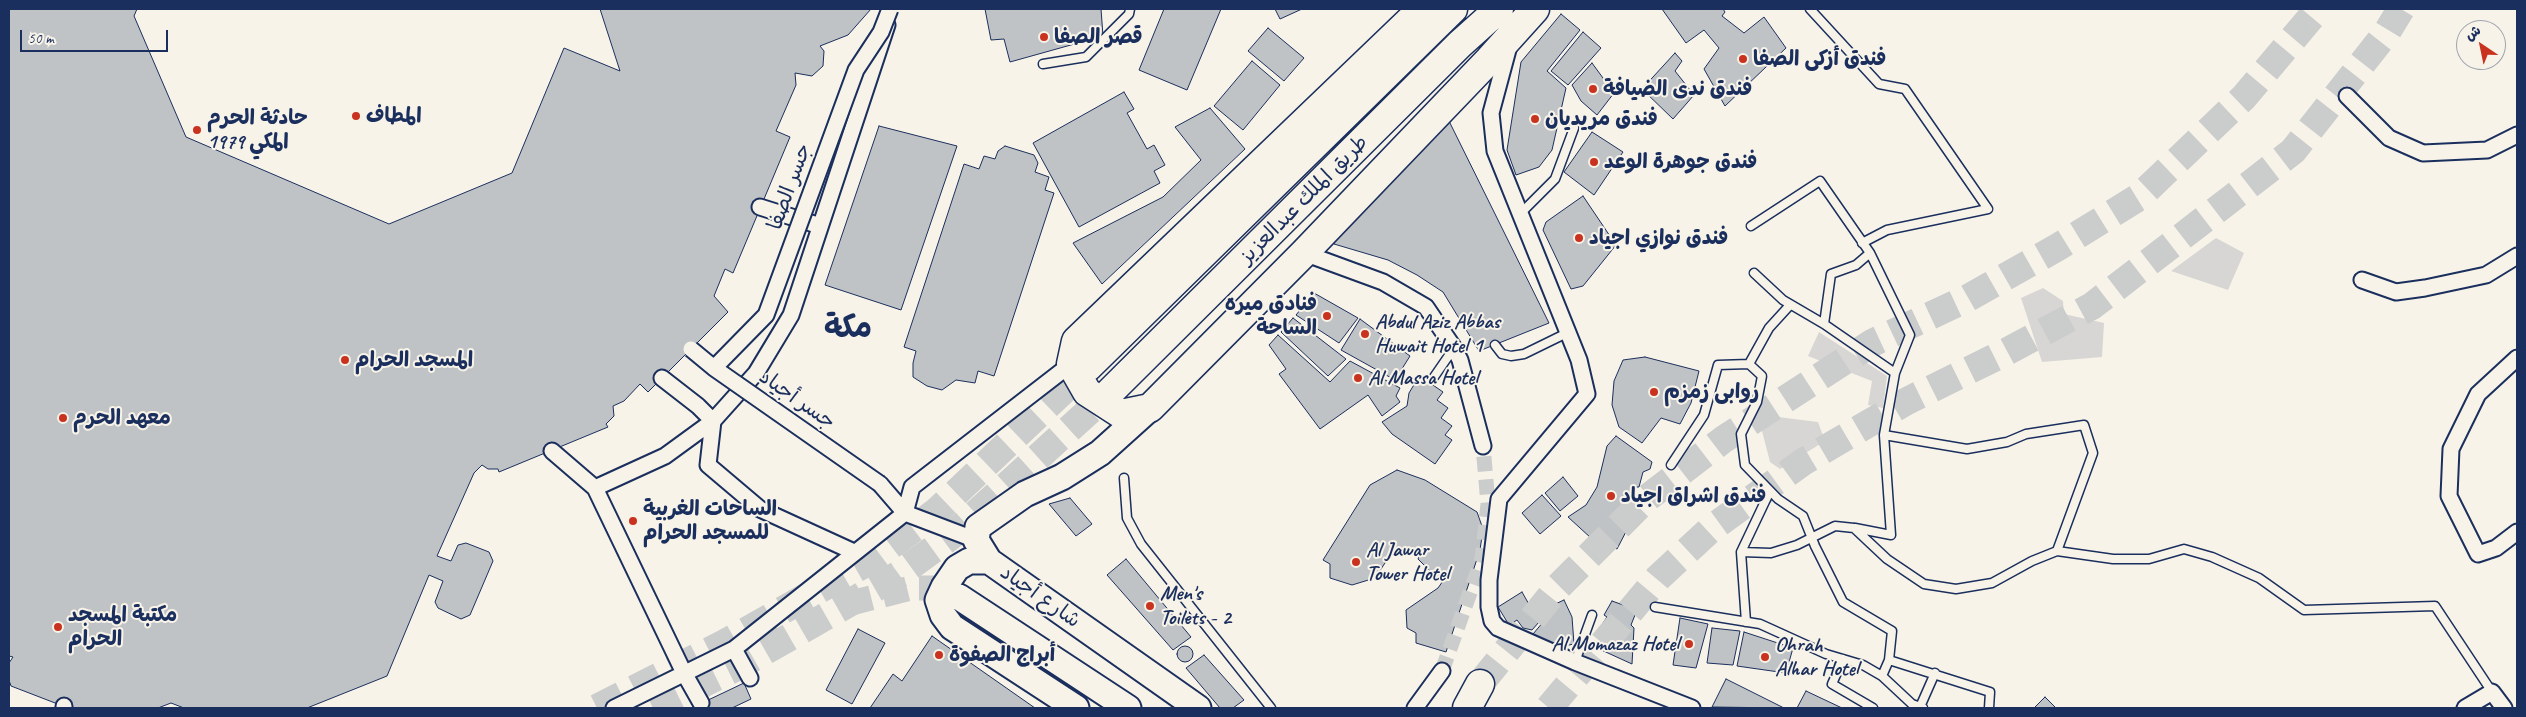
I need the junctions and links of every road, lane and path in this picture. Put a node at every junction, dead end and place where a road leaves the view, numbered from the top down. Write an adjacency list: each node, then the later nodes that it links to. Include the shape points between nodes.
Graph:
1 (891, 9): 15 (street); 32 (street, جسر الصفا, bridge, via 881,32 856,70 766,315)
2 (1130, 9): 9 (lane, via 1130,14 1086,57)
3 (1422, 9): 31 (highway, via 1076,341)
4 (1453, 9): 31 (highway, طريق الملك عبدالعزيز)
5 (1499, 9): 36 (highway, طريق الملك عبدالعزيز)
6 (1535, 9): 8 (highway)
7 (1810, 9): 17 (lane, via 1879,84 1905,89 1988,209 1887,230)
8 (1514, 33): 14 (street, via 1491,113 1495,151); 18 (highway)
9 (1043, 64)
10 (2347, 96): 12 (street, via 2388,138 2423,153 2487,150)
11 (1574, 128): 14 (lane, via 1555,179)
12 (2517, 135)
13 (760, 207): 15 (street)
14 (1520, 214): 25 (street)
15 (820, 226): 38 (street, via 790,315 756,373)
16 (1751, 226): 17 (lane, via 1820,181)
17 (1862, 243): 19 (lane)
18 (1304, 253): 27 (street, via 1383,282 1426,307); 37 (highway)
19 (1870, 253): 24 (lane, via 1856,265 1831,274); 33 (lane, via 1910,335)
20 (2517, 256): 22 (street, via 2486,275 2425,288 2396,292)
21 (1754, 273): 23 (lane)
22 (2362, 280)
23 (1790, 305): 24 (lane); 30 (lane, via 1769,328)
24 (1824, 324): 33 (lane)
25 (1569, 332): 26 (lane, via 1524,354 1502,354); 62 (street, via 1586,394 1499,499 1489,607 1492,621 1498,628)
26 (1495, 345)
27 (1454, 348): 34 (lane); 40 (street, via 1472,400)
28 (691, 349): 32 (street, جسر أجياد, bridge)
29 (2517, 358): 48 (street, via 2478,394 2451,449 2449,496 2478,554 2496,548)
30 (1749, 364): 42 (lane, via 1718,365 1704,415); 45 (lane, via 1762,376 1757,402 1741,434 1745,465)
31 (1080, 366): 37 (highway, via 1087,392 1121,414); 46 (street, via 912,486)
32 (714, 368): 46 (street, جسر أجياد, bridge, via 880,484)
33 (1896, 374): 39 (lane)
34 (1434, 377)
35 (662, 378): 38 (street)
36 (1110, 392)
37 (1150, 408): 50 (main road, via 1100,454 1026,494 978,527)
38 (713, 421): 44 (street, via 665,456); 52 (street, via 708,465 760,509)
39 (1884, 435): 47 (lane, via 1891,536); 51 (lane, via 1966,449 2006,442 2026,434 2084,425 2094,453)
40 (1483, 446)
41 (552, 451): 44 (street)
42 (1671, 465)
43 (1124, 478): 75 (lane, via 1127,518 1141,544)
44 (595, 488): 64 (street)
45 (1770, 491): 49 (lane, via 1803,516); 53 (lane)
46 (904, 513): 50 (street); 52 (street)
47 (1854, 528): 49 (lane, via 1835,526); 51 (lane, via 1887,559 1924,584 1956,589 1992,583 2032,560)
48 (2517, 532)
49 (1811, 536): 53 (lane, via 1797,546 1770,553); 61 (lane, via 1844,602 1892,631)
50 (976, 540): 54 (main road)
51 (2057, 551): 69 (lane, via 2113,559 2150,559 2184,549 2212,557 2259,578 2304,610 2436,606)
52 (854, 552): 59 (street)
53 (1741, 552): 58 (lane)
54 (989, 561): 72 (main road, شارع أجياد, via 969,561 957,568 938,600 943,615 952,627); 74 (main road, شارع أجياد)
55 (959, 597): 73 (main road, شارع أجياد)
56 (1655, 607): 58 (lane)
57 (1592, 615): 62 (lane)
58 (1746, 622): 60 (lane, via 1760,624)
59 (734, 649): 64 (street); 67 (street)
60 (1843, 659): 66 (lane); 79 (lane, via 1832,684)
61 (1890, 660): 65 (lane); 66 (lane)
62 (1575, 662): 78 (street)
63 (1442, 671): 76 (street)
64 (684, 673): 70 (street); 71 (street)
65 (1935, 673): 80 (lane); 81 (lane, via 1990,692)
66 (1882, 676): 80 (lane, via 1912,704)
67 (750, 678)
68 (1480, 684): 77 (highway)
69 (2492, 692): 82 (street); 83 (street)
70 (701, 703)
71 (614, 708)
72 (1076, 708)
73 (1128, 708)
74 (1198, 708)
75 (1271, 708)
76 (1415, 708)
77 (1467, 708)
78 (1692, 708)
79 (1873, 708)
80 (1922, 708)
81 (1989, 708)
82 (2465, 708)
83 (2504, 708)

